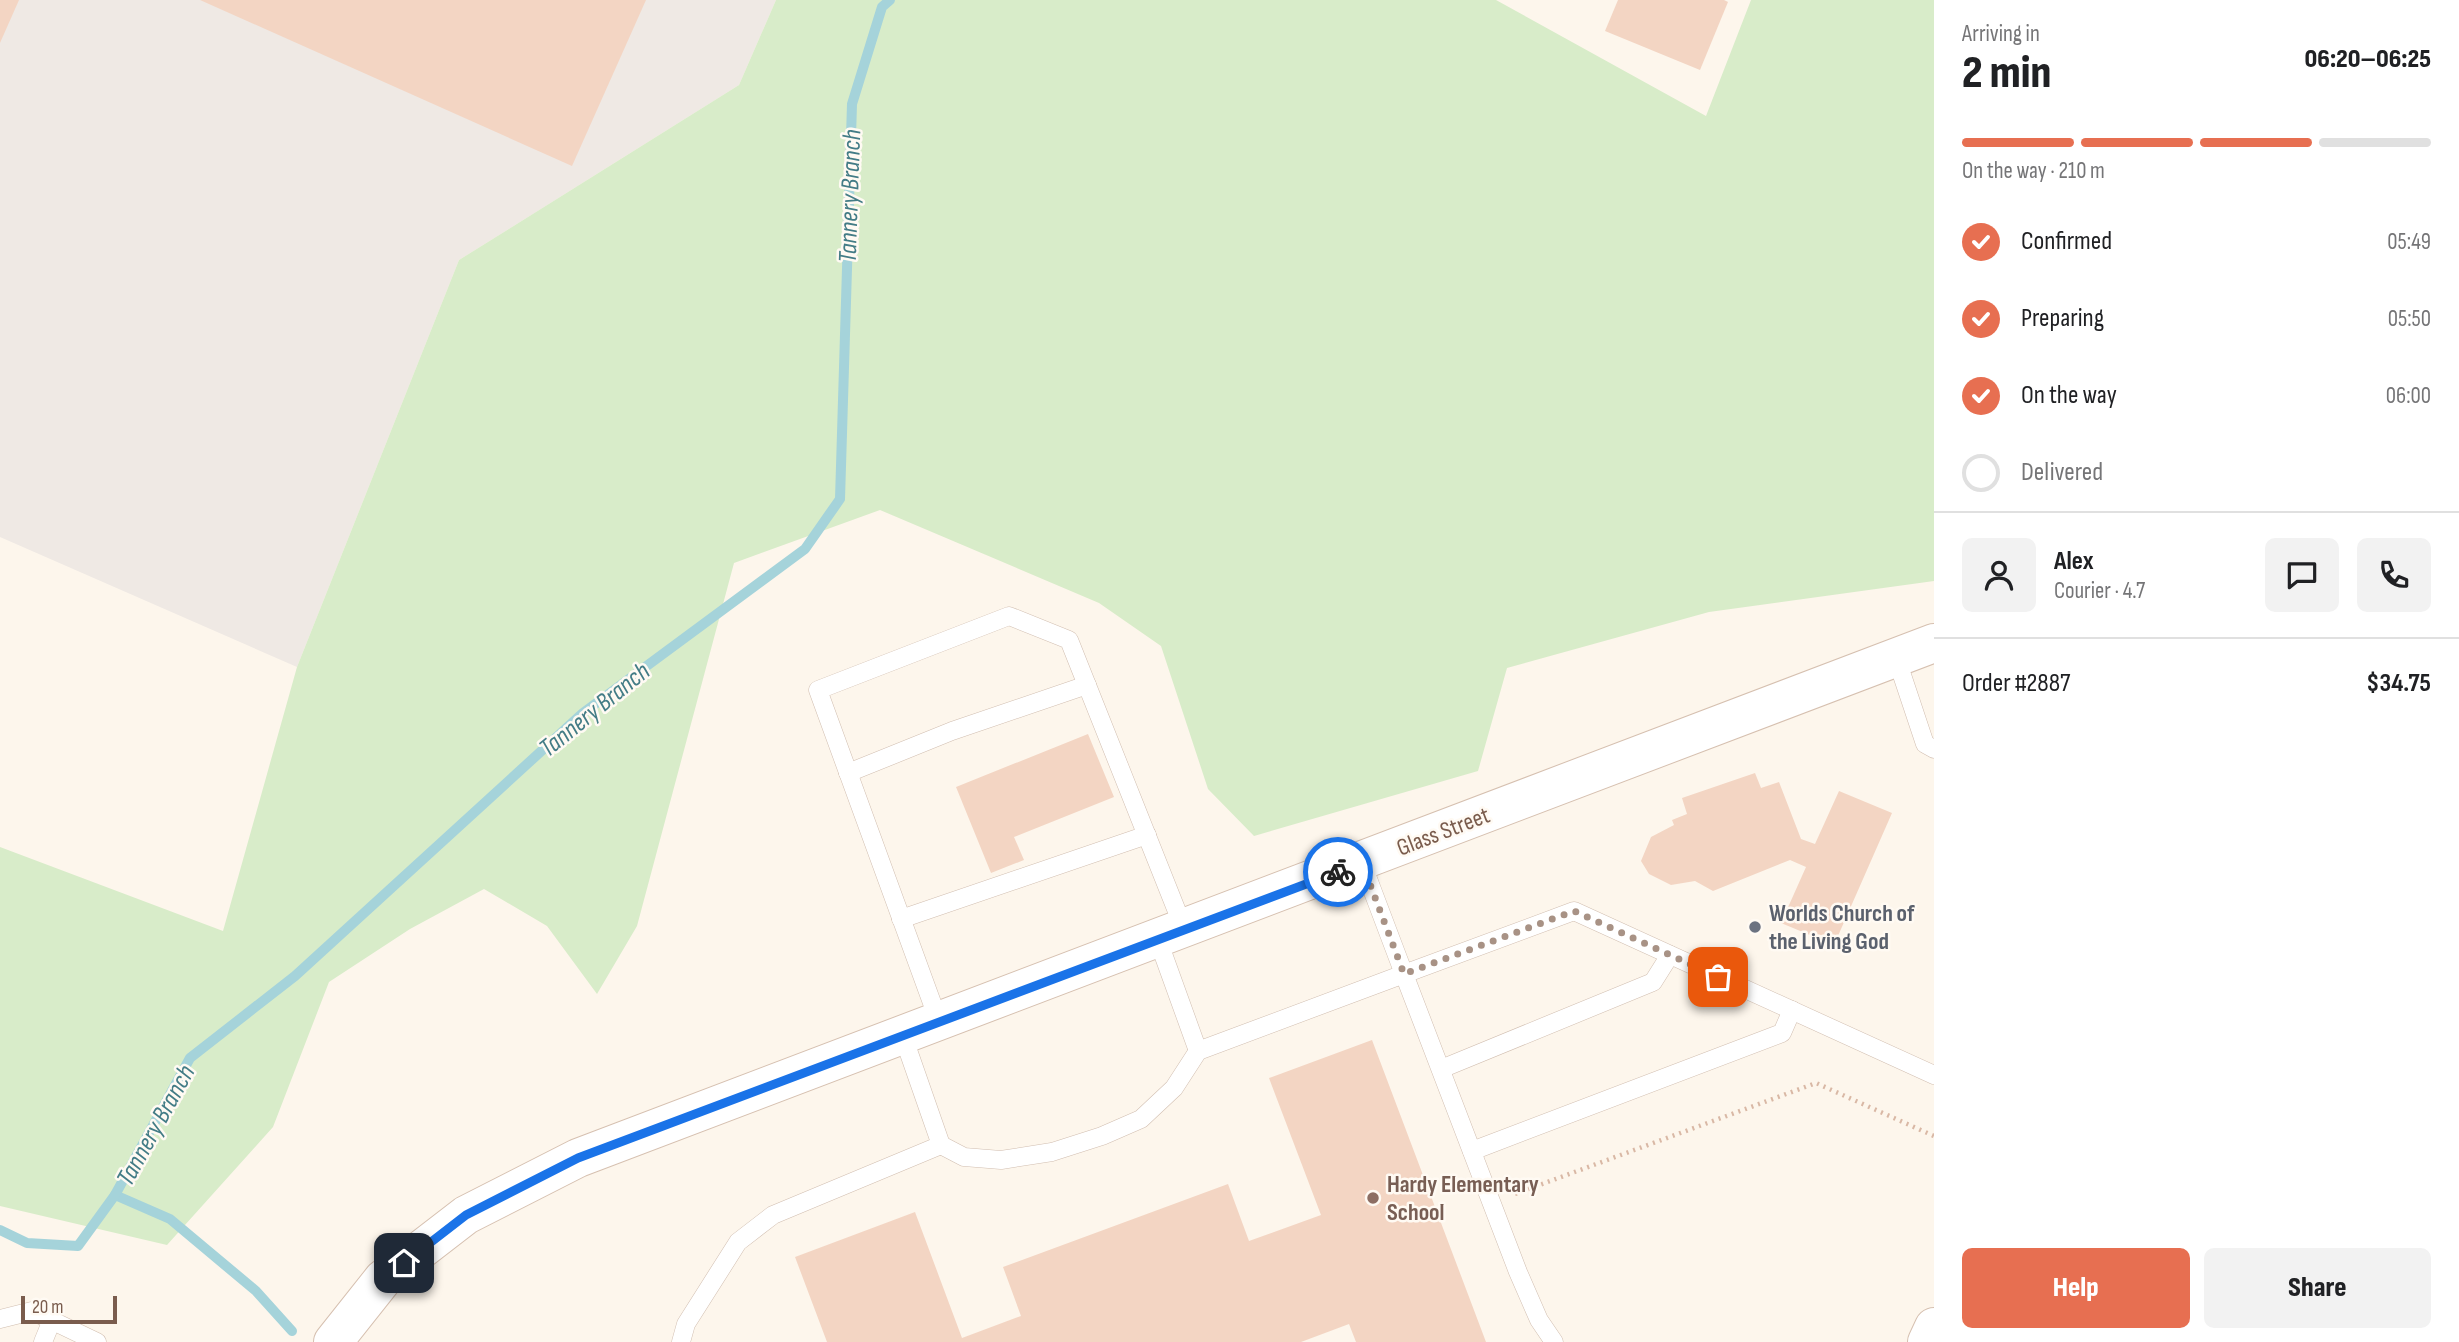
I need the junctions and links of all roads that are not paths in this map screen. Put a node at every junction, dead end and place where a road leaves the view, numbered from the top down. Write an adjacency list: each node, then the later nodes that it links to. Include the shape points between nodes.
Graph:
1 (1934, 643): 2 (street, Glass Street)
2 (1896, 657): 4 (lane, via 1924,744); 7 (street, Glass Street)
3 (1087, 685): 5 (lane); 5 (lane, via 1069,640 1009,615 818,690); 6 (lane)
4 (1934, 749)
5 (848, 773): 8 (lane)
6 (1147, 835): 8 (lane); 9 (lane)
7 (1362, 863): 9 (street, Glass Street); 11 (lane)
8 (901, 919): 13 (lane)
9 (1171, 934): 13 (street, Glass Street); 15 (lane)
10 (1670, 954): 11 (lane, via 1574,911); 12 (lane); 16 (lane, via 1653,982)
11 (1404, 974): 15 (lane); 16 (lane)
12 (1792, 1010): 17 (lane); 19 (lane, via 1782,1033)
13 (939, 1022): 14 (street, Glass Street)
14 (903, 1036): 18 (lane); 25 (street, Glass Street, via 578,1158 466,1215 383,1279)
15 (1198, 1051): 18 (lane, via 1174,1088 1141,1119 1102,1136 1052,1152 1001,1160 964,1157)
16 (1441, 1069): 19 (lane)
17 (1934, 1075)
18 (941, 1145): 26 (lane, via 833,1187 755,1228 738,1242 714,1275)
19 (1472, 1151): 27 (lane, via 1518,1272)
20 (0, 1318): 21 (lane, via 32,1311)
21 (52, 1320): 23 (lane); 24 (lane)
22 (1934, 1327): 28 (street)
23 (43, 1342)
24 (97, 1342)
25 (333, 1342)
26 (681, 1342)
27 (1554, 1342)
28 (1927, 1342)

